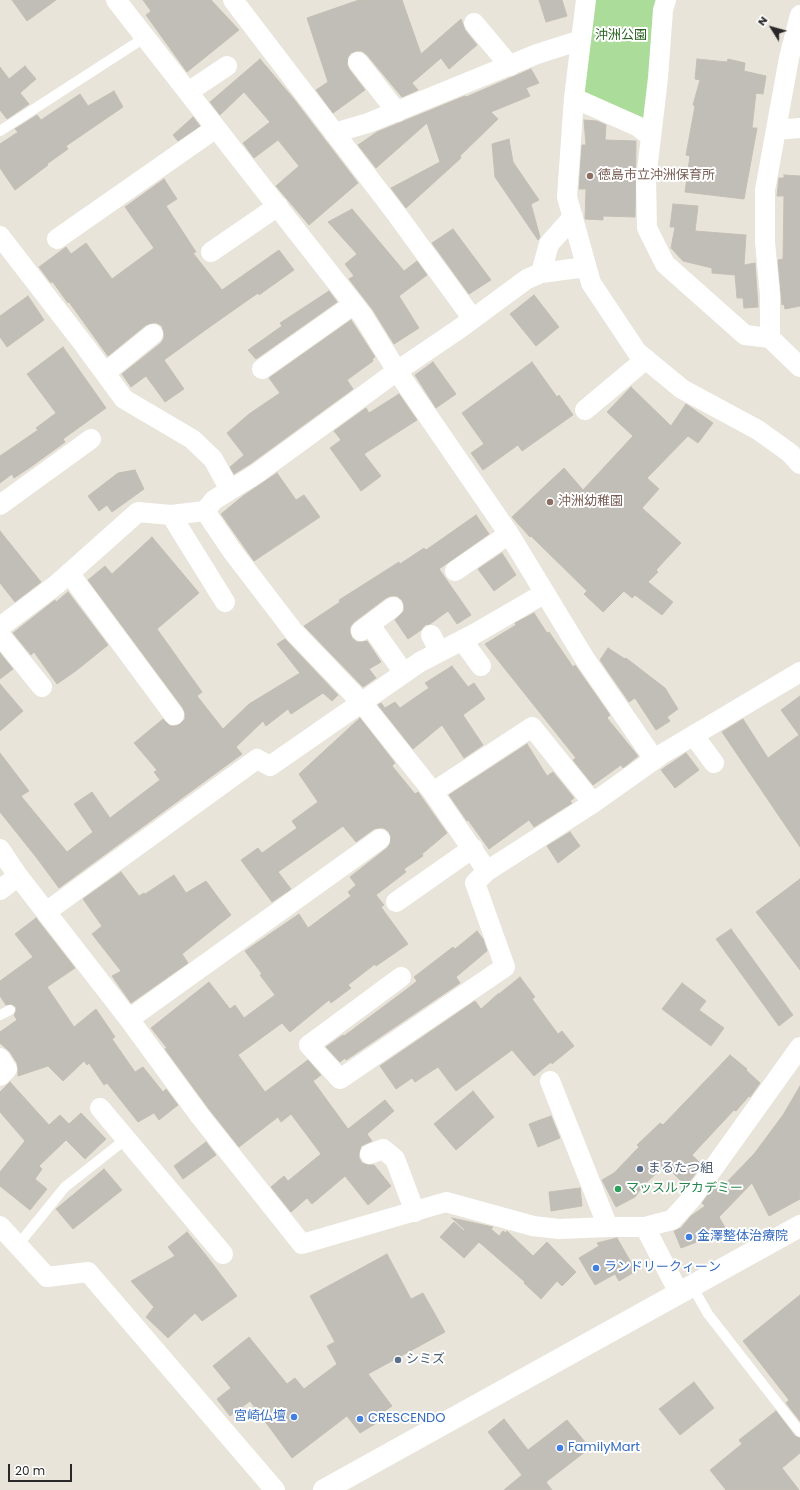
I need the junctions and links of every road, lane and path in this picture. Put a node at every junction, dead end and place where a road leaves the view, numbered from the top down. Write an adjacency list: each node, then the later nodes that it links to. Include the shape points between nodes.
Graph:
1 (116, 0): 7 (street)
2 (233, 0): 19 (street)
3 (586, 0): 8 (street)
4 (666, 0): 20 (street)
5 (800, 15): 17 (street)
6 (474, 23): 11 (street)
7 (144, 38): 12 (street); 18 (lane)
8 (581, 40): 11 (street); 13 (street)
9 (358, 62): 14 (street)
10 (227, 66): 12 (street)
11 (510, 66): 14 (street)
12 (188, 92): 15 (street)
13 (574, 98): 20 (street, via 637,126); 22 (street, via 567,196)
14 (397, 112): 19 (street)
15 (216, 128): 21 (street); 24 (street)
16 (800, 128): 17 (street)
17 (776, 130): 31 (street, via 765,190)
18 (0, 131)
19 (334, 133): 29 (street)
20 (651, 137): 31 (street, via 646,179 647,228 665,264 745,335)
21 (278, 206): 25 (street); 28 (street)
22 (573, 217): 26 (street); 27 (street, via 549,244)
23 (0, 236): 36 (street)
24 (57, 239)
25 (211, 252)
26 (586, 267): 27 (street); 32 (street, via 591,283 637,352)
27 (541, 272): 29 (street, via 527,279)
28 (354, 304): 34 (street); 35 (street)
29 (474, 319): 35 (street)
30 (153, 334): 36 (street)
31 (770, 338): 33 (street)
32 (646, 359): 37 (street); 39 (street, via 682,389 758,430 790,453)
33 (800, 367)
34 (262, 369)
35 (396, 370): 40 (street, via 256,474); 44 (street)
36 (105, 373): 40 (street, via 124,399 192,439 213,459)
37 (585, 410)
38 (90, 439): 41 (street)
39 (800, 464)
40 (230, 490): 42 (street, via 214,500)
41 (0, 505)
42 (205, 511): 43 (street); 57 (street, via 294,632)
43 (171, 515): 46 (street, via 138,512); 48 (street)
44 (509, 534): 45 (street); 47 (street)
45 (455, 571)
46 (69, 573): 50 (street); 58 (street)
47 (545, 593): 52 (street); 60 (street, via 585,658)
48 (225, 602)
49 (393, 608): 55 (street, via 366,628)
50 (0, 627)
51 (0, 635): 56 (street)
52 (462, 640): 53 (street); 55 (street, via 436,643 420,662)
53 (481, 666)
54 (800, 672): 59 (street)
55 (404, 673): 57 (street)
56 (42, 687)
57 (362, 703): 62 (street); 71 (street, via 270,766 257,759)
58 (174, 714)
59 (694, 736): 60 (street); 61 (street)
60 (654, 759): 63 (street)
61 (714, 763)
62 (433, 792): 63 (street, via 532,727); 65 (street)
63 (593, 803): 67 (street)
64 (380, 839): 75 (street)
65 (472, 848): 67 (street); 70 (street)
66 (0, 849): 68 (street)
67 (487, 870): 72 (street, via 475,883 505,967 340,1080 308,1045)
68 (18, 876): 69 (street); 71 (street)
69 (0, 890)
70 (396, 902)
71 (46, 912): 75 (street)
72 (401, 977)
73 (10, 1010): 74 (lane)
74 (0, 1016)
75 (129, 1019): 83 (street, via 200,1116 302,1244)
76 (800, 1047): 87 (street, via 692,1198 672,1220)
77 (0, 1058): 78 (street, via 7,1069)
78 (0, 1076)
79 (550, 1080): 85 (street)
80 (100, 1108): 81 (street)
81 (126, 1139): 88 (lane, via 65,1187); 89 (street)
82 (370, 1154): 83 (street, via 383,1149 395,1159)
83 (415, 1212): 85 (street, via 446,1202 533,1226 559,1229)
84 (0, 1226): 88 (street)
85 (608, 1226): 87 (street)
86 (800, 1226): 90 (street)
87 (645, 1227): 90 (street)
88 (18, 1245): 92 (street, via 47,1277 88,1272)
89 (223, 1254)
90 (686, 1289): 91 (lane); 93 (street)
91 (800, 1432)
92 (275, 1490)
93 (324, 1490)

